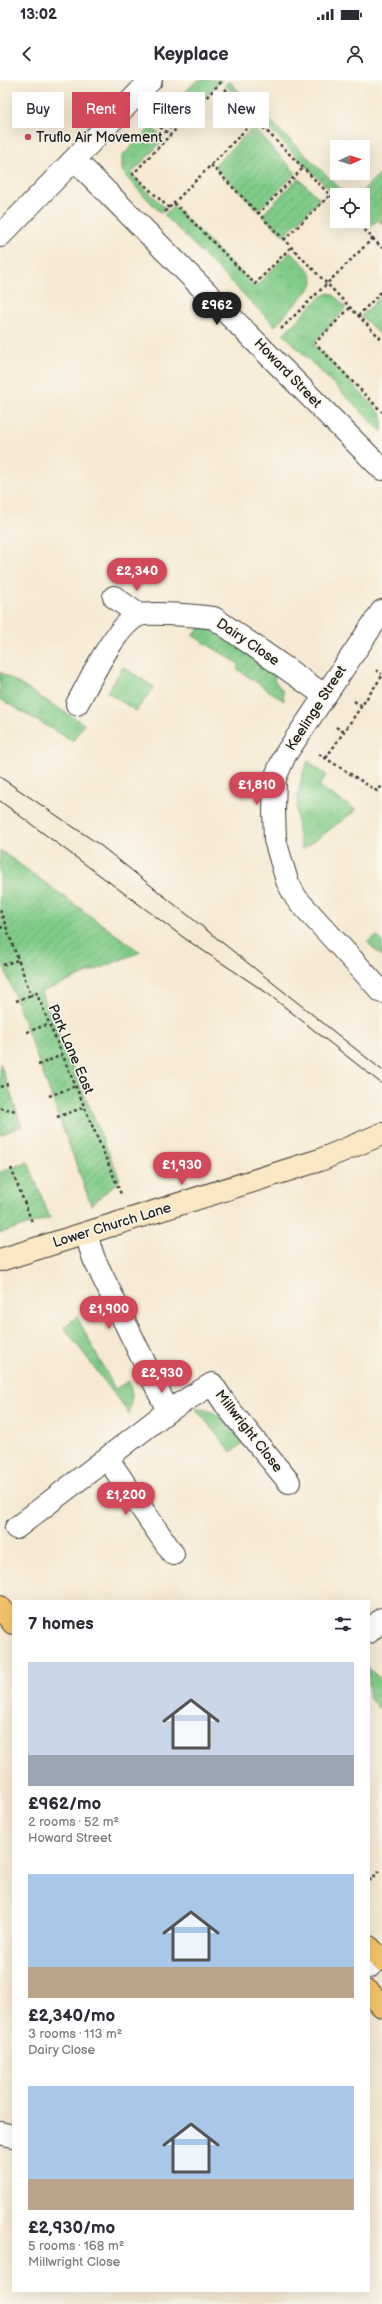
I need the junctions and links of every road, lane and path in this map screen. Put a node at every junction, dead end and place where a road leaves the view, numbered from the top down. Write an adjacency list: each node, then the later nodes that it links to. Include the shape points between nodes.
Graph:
1 (151, 80): 11 (street)
2 (224, 80): 5 (path)
3 (225, 89): 4 (path)
4 (228, 92)
5 (205, 100)
6 (161, 128): 7 (path, via 166,132)
7 (170, 128)
8 (178, 128): 16 (path, via 133,174)
9 (247, 128): 12 (path)
10 (263, 128): 13 (path)
11 (75, 160): 20 (street); 32 (street, Howard Street)
12 (211, 165): 15 (path); 18 (path)
13 (303, 168): 14 (path); 18 (path)
14 (330, 195): 22 (path)
15 (174, 203): 16 (path); 23 (path, via 254,284)
16 (168, 208): 17 (path)
17 (163, 214)
18 (258, 214): 22 (path)
19 (363, 228): 21 (path)
20 (0, 236)
21 (373, 238): 24 (path); 25 (path)
22 (284, 240): 23 (path)
23 (291, 247): 25 (path)
24 (382, 248)
25 (327, 284): 27 (path); 29 (path)
26 (382, 291): 28 (path)
27 (350, 308): 28 (path); 31 (path, via 315,343)
28 (358, 316): 30 (path)
29 (277, 333)
30 (382, 340)
31 (382, 412)
32 (382, 469)
33 (114, 596): 35 (street)
34 (382, 611): 37 (street, Keelinge Street)
35 (139, 615): 37 (street, Dairy Close, via 196,615 214,618); 38 (street, via 120,630)
36 (382, 676): 40 (path)
37 (324, 694): 47 (street, Keelinge Street, via 285,755 275,778 275,840 287,881 296,898)
38 (77, 704)
39 (315, 751): 40 (path)
40 (326, 758): 41 (path, via 377,791)
41 (382, 786)
42 (0, 910): 43 (path, Park Lane East)
43 (6, 926): 44 (path); 45 (path, Park Lane East)
44 (0, 928)
45 (18, 960): 46 (path); 48 (path, Park Lane East)
46 (3, 965)
47 (382, 992)
48 (30, 995): 49 (path); 50 (path, Park Lane East, via 36,992)
49 (16, 1001)
50 (49, 1024): 51 (path); 52 (path, Park Lane East)
51 (27, 1032)
52 (62, 1055): 53 (path); 55 (path, Park Lane East)
53 (38, 1064)
54 (8, 1084): 56 (path)
55 (76, 1086): 57 (path); 58 (path, Park Lane East)
56 (0, 1087)
57 (49, 1096)
58 (84, 1107): 61 (path); 64 (path, Park Lane East)
59 (0, 1108): 60 (path)
60 (17, 1111)
61 (57, 1117)
62 (378, 1136): 66 (main road, Lower Church Lane, via 320,1160)
63 (11, 1168): 65 (path)
64 (121, 1196)
65 (35, 1229)
66 (86, 1234): 67 (main road, Lower Church Lane); 68 (street, via 94,1259)
67 (0, 1260)
68 (168, 1411): 69 (street, Millwright Close); 70 (street, Millwright Close, via 212,1384 228,1408)
69 (107, 1458): 71 (street, Millwright Close); 72 (street)
70 (289, 1482)
71 (16, 1528)
72 (173, 1554)
73 (0, 1607): 75 (highway)
74 (382, 1619): 77 (street)
75 (12, 1622)
76 (0, 1629): 78 (highway)
77 (370, 1631)
78 (12, 1635)
79 (382, 1869): 80 (path)
80 (370, 1880)
81 (370, 1993): 82 (highway)
82 (382, 2006)
83 (0, 2133): 84 (street)
84 (12, 2136)

